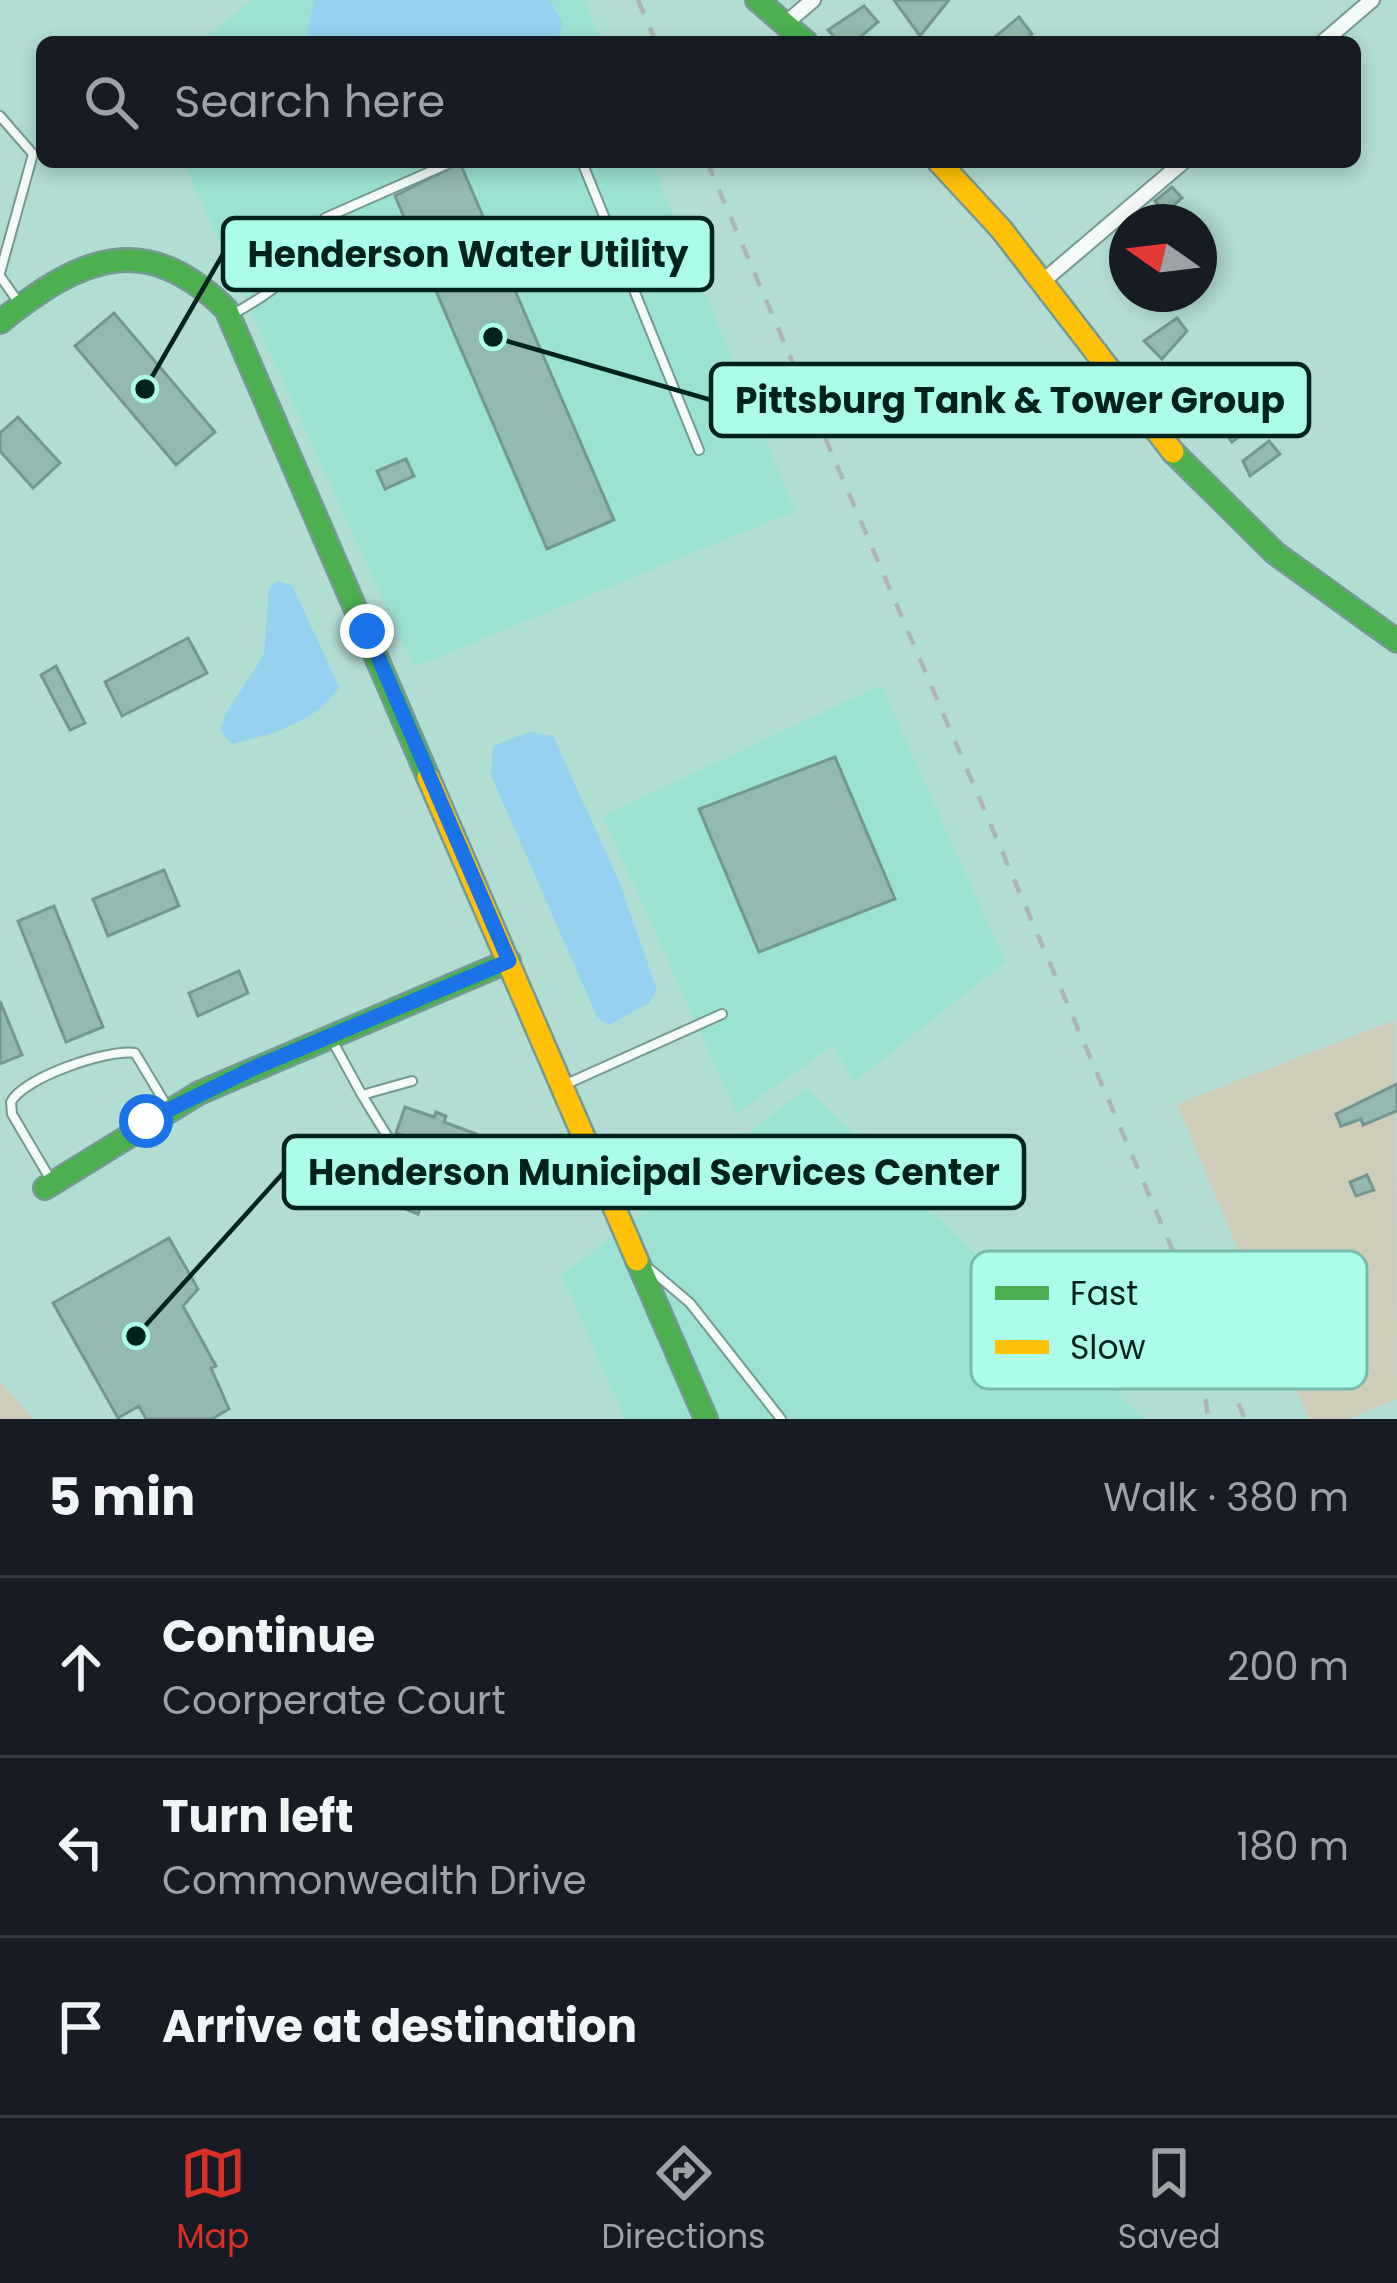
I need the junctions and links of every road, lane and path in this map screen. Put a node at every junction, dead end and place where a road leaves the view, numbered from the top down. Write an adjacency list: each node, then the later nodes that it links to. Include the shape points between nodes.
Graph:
1 (757, 0): 4 (street)
2 (813, 0): 4 (street)
3 (1372, 0): 6 (street)
4 (785, 24): 5 (street)
5 (799, 36)
6 (1330, 36)
7 (0, 116): 12 (lane, via 33,154)
8 (438, 168): 15 (lane, via 325,218 307,260 272,294)
9 (584, 168): 17 (lane)
10 (944, 168): 13 (street)
11 (1176, 168): 13 (street)
12 (0, 275): 14 (lane)
13 (1042, 282): 18 (street, via 1171,450 1290,565)
14 (20, 304): 15 (street, via 69,271 125,257 181,270); 16 (street)
15 (230, 316): 19 (street)
16 (0, 322)
17 (699, 450)
18 (1397, 641)
19 (509, 961): 21 (street); 23 (street)
20 (722, 1014): 23 (lane)
21 (331, 1035): 24 (lane); 25 (street)
22 (412, 1082): 24 (lane)
23 (561, 1086): 28 (street)
24 (362, 1094): 26 (lane, via 389,1139)
25 (168, 1108): 27 (street); 27 (lane, via 135,1053 119,1050 27,1084 11,1102 12,1114)
26 (446, 1161)
27 (49, 1186)
28 (636, 1258): 29 (street); 30 (lane, via 690,1303)
29 (706, 1419)
30 (781, 1419)

